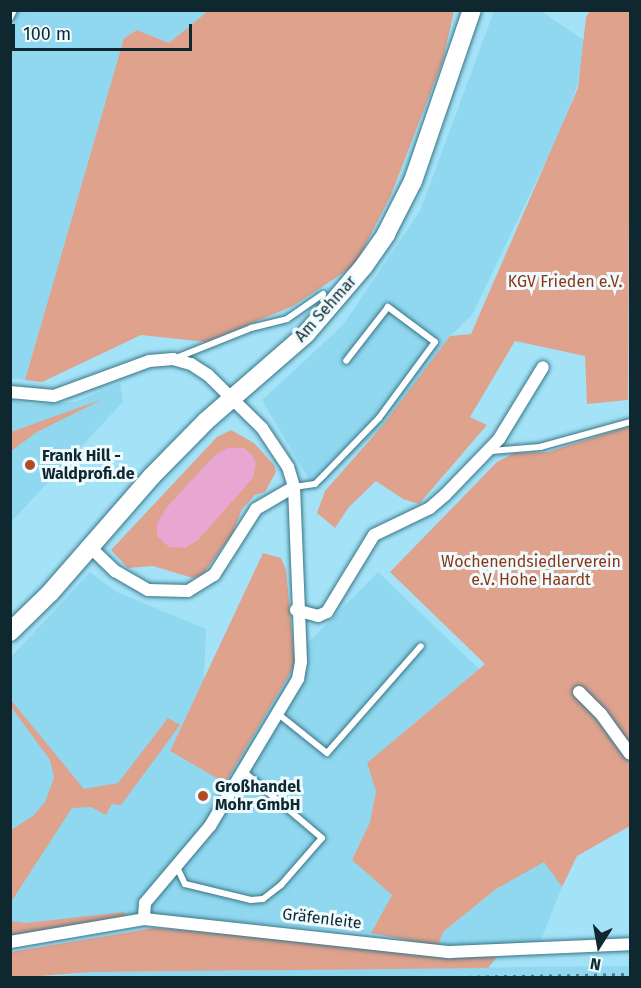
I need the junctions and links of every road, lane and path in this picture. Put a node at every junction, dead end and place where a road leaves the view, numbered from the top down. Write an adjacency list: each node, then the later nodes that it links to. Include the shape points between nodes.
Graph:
1 (14, 10): 3 (lane)
2 (472, 10): 9 (main road, Am Sehmar, via 419,167 386,234 321,318)
3 (10, 18)
4 (323, 294): 5 (lane, via 287,320 251,328)
5 (173, 359): 8 (street, via 149,361 54,396); 9 (street, via 191,364)
6 (346, 361): 12 (lane, via 388,307 435,342 379,418 324,475 315,484)
7 (543, 367): 11 (street, via 522,407)
8 (10, 392)
9 (233, 398): 12 (street, via 272,442 288,467); 13 (main road, Am Sehmar, via 152,476)
10 (630, 422): 11 (lane, via 540,447)
11 (487, 452): 14 (street, via 430,508 374,535 324,614)
12 (294, 487): 13 (street, via 256,509 214,575 188,591 148,590 116,571); 14 (street, via 298,516)
13 (90, 547): 15 (main road, Am Sehmar)
14 (297, 610): 18 (street, via 301,662 298,680)
15 (10, 632)
16 (421, 646): 18 (lane, via 327,753)
17 (579, 692): 19 (street, via 601,714)
18 (277, 713): 20 (street)
19 (630, 754)
20 (243, 771): 21 (street, via 210,826); 21 (lane, via 321,838 281,885 263,899 251,900 185,884)
21 (176, 865): 22 (street, via 145,903)
22 (144, 919): 23 (street, Gräfenleite); 24 (street, Gräfenleite, via 450,952)
23 (10, 942)
24 (630, 944)

